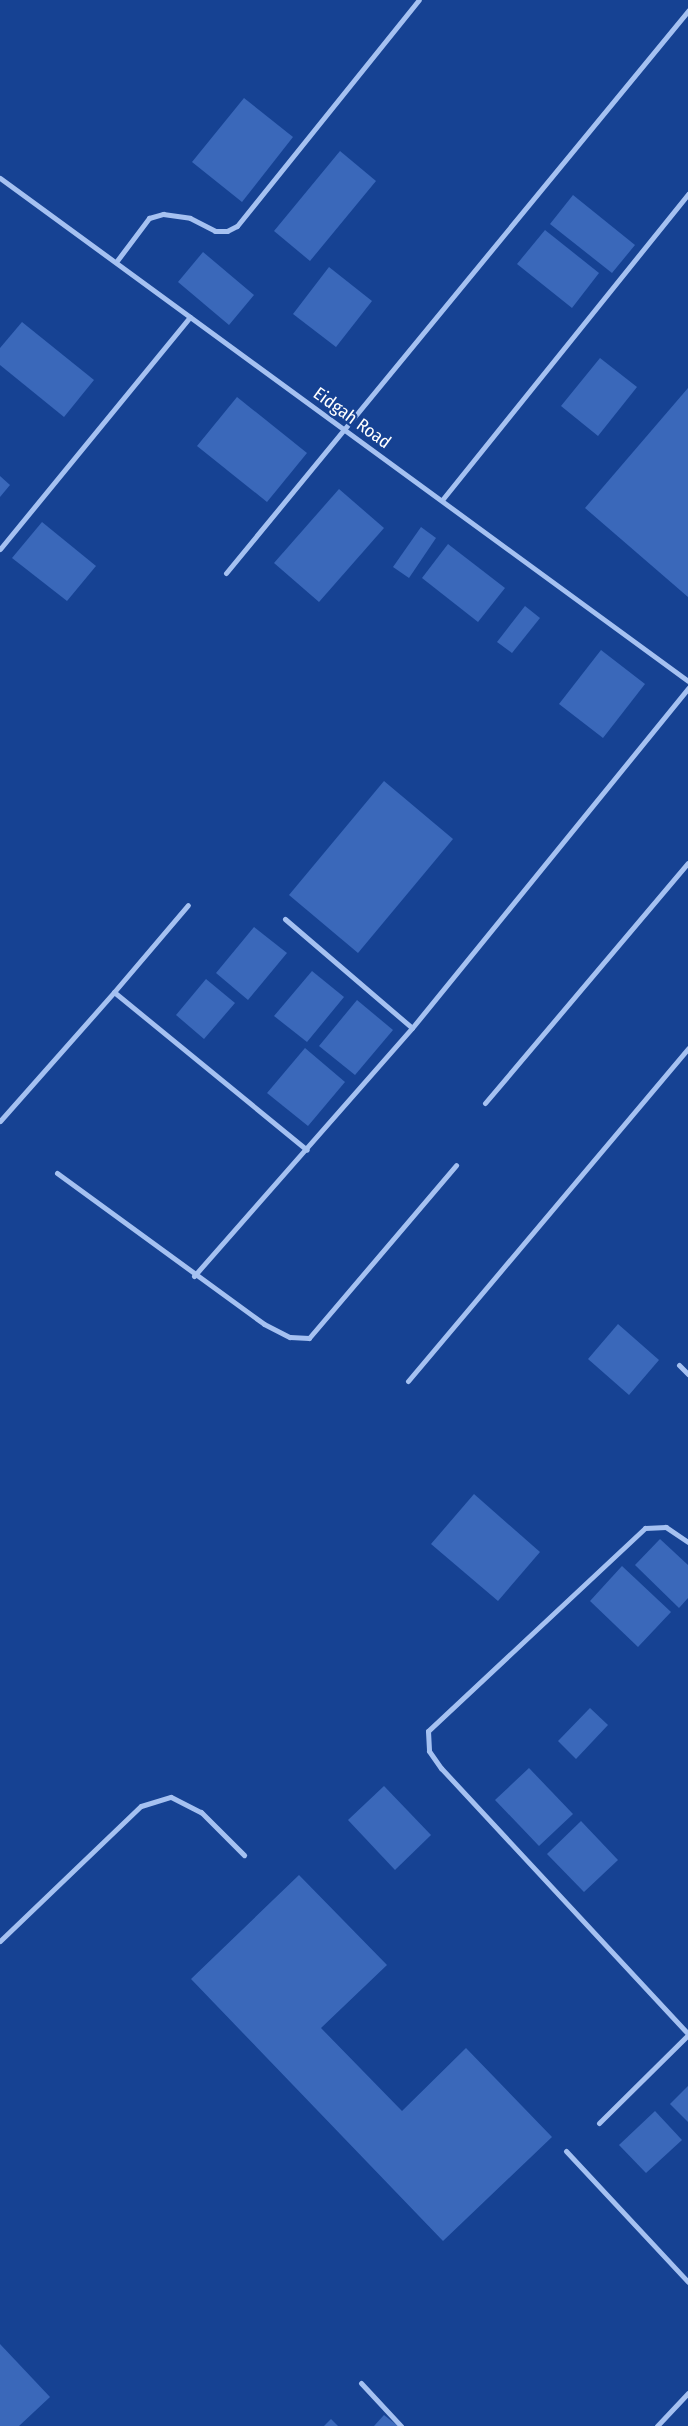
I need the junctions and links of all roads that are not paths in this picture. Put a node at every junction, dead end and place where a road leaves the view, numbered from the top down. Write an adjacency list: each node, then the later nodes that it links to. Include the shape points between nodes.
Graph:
1 (419, 0): 5 (street, via 236,226 227,231 215,231 190,218 162,214 149,218)
2 (688, 11): 7 (street)
3 (0, 178): 5 (street, Eidgah Road)
4 (688, 194): 8 (street)
5 (116, 262): 6 (street, Eidgah Road)
6 (190, 317): 7 (street, Eidgah Road); 9 (street)
7 (343, 427): 8 (street, Eidgah Road); 10 (street)
8 (442, 500): 11 (street, Eidgah Road)
9 (0, 549)
10 (226, 573)
11 (688, 681)
12 (688, 688): 17 (street)
13 (688, 863): 19 (street)
14 (188, 905): 16 (street)
15 (285, 919): 17 (street)
16 (114, 992): 20 (street); 21 (street)
17 (412, 1028): 21 (street)
18 (688, 1048): 27 (street)
19 (485, 1103)
20 (0, 1121)
21 (307, 1150): 24 (street)
22 (456, 1165): 24 (street, via 309,1338 290,1337 264,1324)
23 (57, 1173): 24 (street)
24 (194, 1276)
25 (679, 1365): 26 (street)
26 (688, 1374)
27 (408, 1381)
28 (688, 1542): 31 (street, via 666,1527 645,1528 428,1731 429,1751 441,1768)
29 (244, 1855): 30 (street, via 201,1812 171,1797 141,1806)
30 (0, 1941)
31 (688, 2034): 32 (street)
32 (599, 2123)
33 (566, 2151): 34 (street)
34 (688, 2282)
35 (361, 2383): 37 (street)
36 (688, 2393): 38 (street)
37 (401, 2426)
38 (657, 2426)

